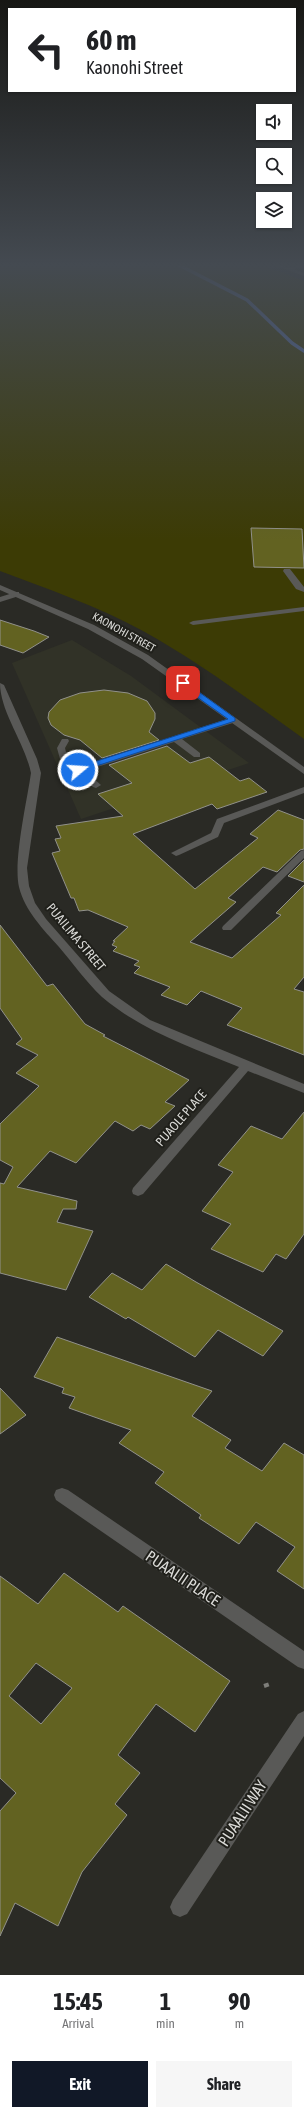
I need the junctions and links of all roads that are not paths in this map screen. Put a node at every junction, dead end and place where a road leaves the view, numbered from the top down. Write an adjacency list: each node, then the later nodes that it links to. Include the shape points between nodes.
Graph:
1 (287, 571): 3 (street)
2 (0, 587): 4 (street, KAONOHI STREET)
3 (304, 590)
4 (16, 594): 5 (street); 9 (street, KAONOHI STREET, via 68,616 120,643 170,674)
5 (0, 600)
6 (304, 609): 7 (street)
7 (193, 623)
8 (0, 685): 20 (street, PUAILIMA STREET, via 33,759 36,773 22,868 24,886 30,903 42,921 105,993 121,1006 146,1023)
9 (233, 720): 10 (street); 14 (street, KAONOHI STREET)
10 (175, 738): 12 (street); 13 (street)
11 (65, 741): 13 (street, via 61,748 62,753)
12 (197, 755)
13 (78, 770): 15 (street)
14 (304, 771)
15 (96, 785)
16 (304, 790): 17 (street, via 220,821 216,835)
17 (176, 853)
18 (304, 853): 19 (street)
19 (227, 928)
20 (246, 1066): 21 (street, PUAILIMA STREET); 22 (street, PUAOLE PLACE)
21 (304, 1089)
22 (138, 1191)
23 (62, 1495): 24 (street, PUAALII PLACE)
24 (304, 1661)
25 (304, 1720): 26 (street, PUAALII WAY)
26 (180, 1907)

